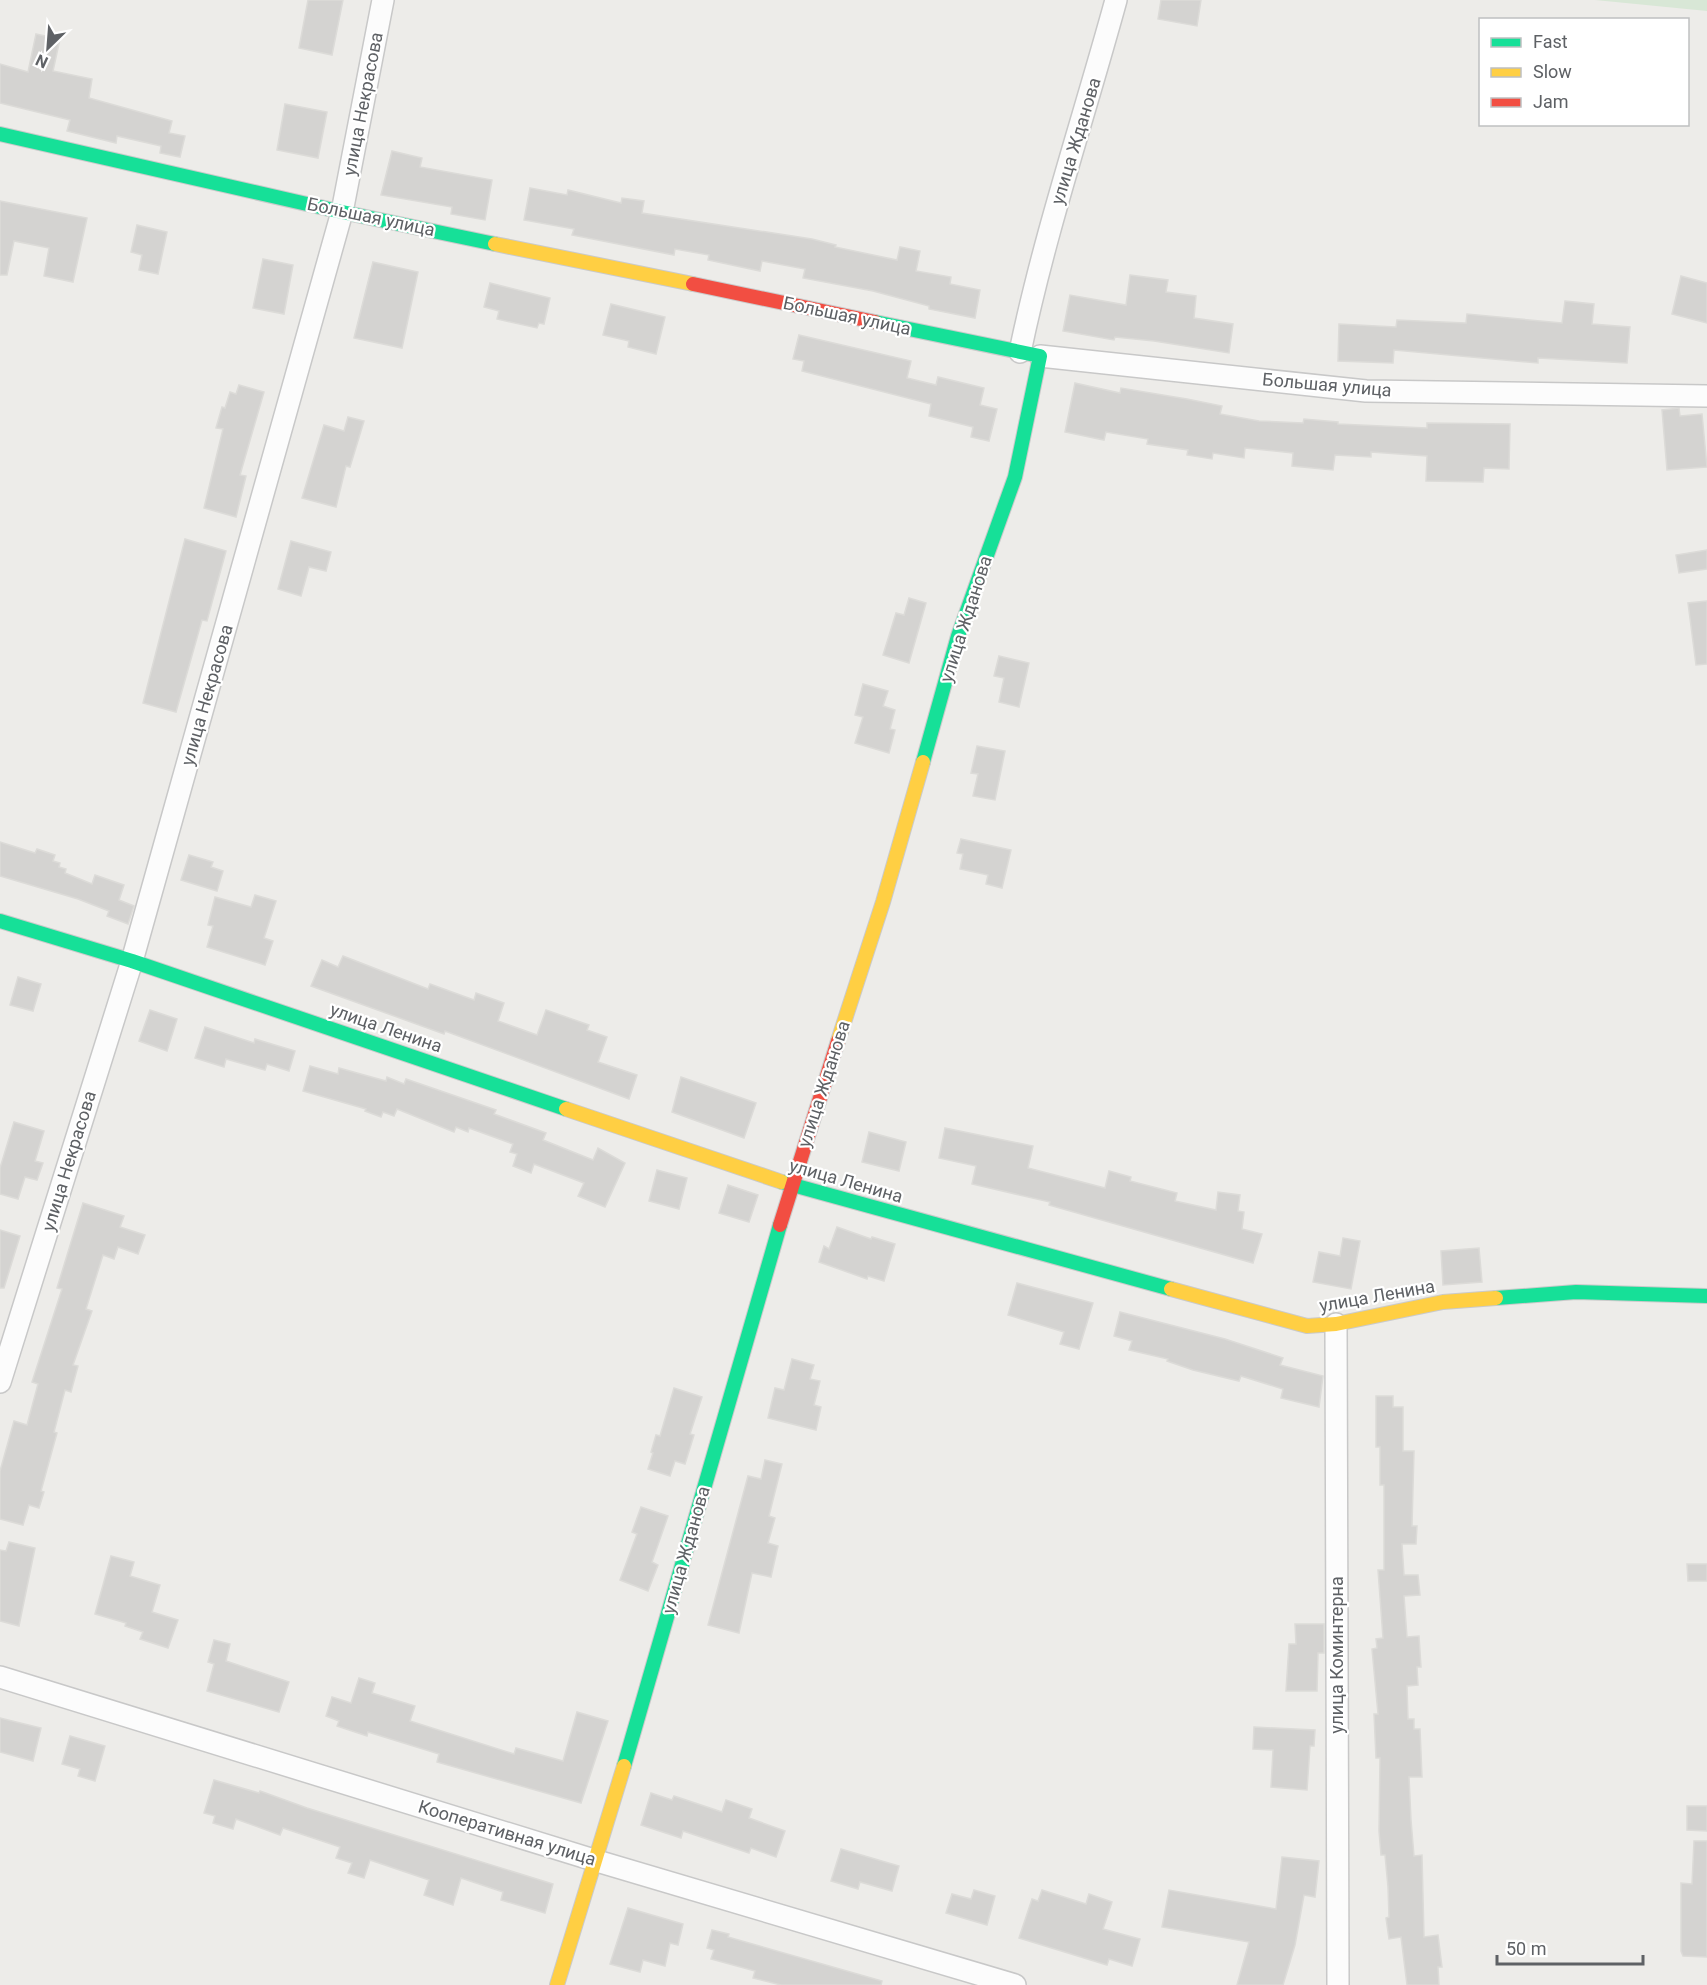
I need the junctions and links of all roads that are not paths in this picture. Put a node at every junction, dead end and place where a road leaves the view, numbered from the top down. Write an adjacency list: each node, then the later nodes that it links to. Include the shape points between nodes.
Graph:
1 (383, 0): 4 (street, улица Некрасова)
2 (1116, 0): 5 (street, улица Жданова, via 1086,112 1044,243)
3 (0, 134): 4 (street, Большая улица)
4 (342, 212): 5 (street, Большая улица); 8 (street, улица Некрасова)
5 (1030, 354): 6 (street, Большая улица, via 1366,391); 9 (street, улица Жданова, via 1015,477 958,636 883,902)
6 (1707, 396)
7 (0, 921): 8 (street, улица Ленина)
8 (132, 961): 9 (street, улица Ленина); 12 (street, улица Некрасова)
9 (791, 1185): 11 (street, улица Ленина, via 1307,1326); 14 (street, улица Жданова)
10 (1707, 1296): 11 (street, улица Ленина, via 1576,1292 1443,1302)
11 (1336, 1324): 17 (street, улица Коминтерна)
12 (0, 1382)
13 (0, 1677): 14 (street, Кооперативная улица)
14 (597, 1861): 15 (street, улица Жданова); 16 (street, Кооперативная улица)
15 (557, 1985)
16 (1015, 1985)
17 (1338, 1985)

